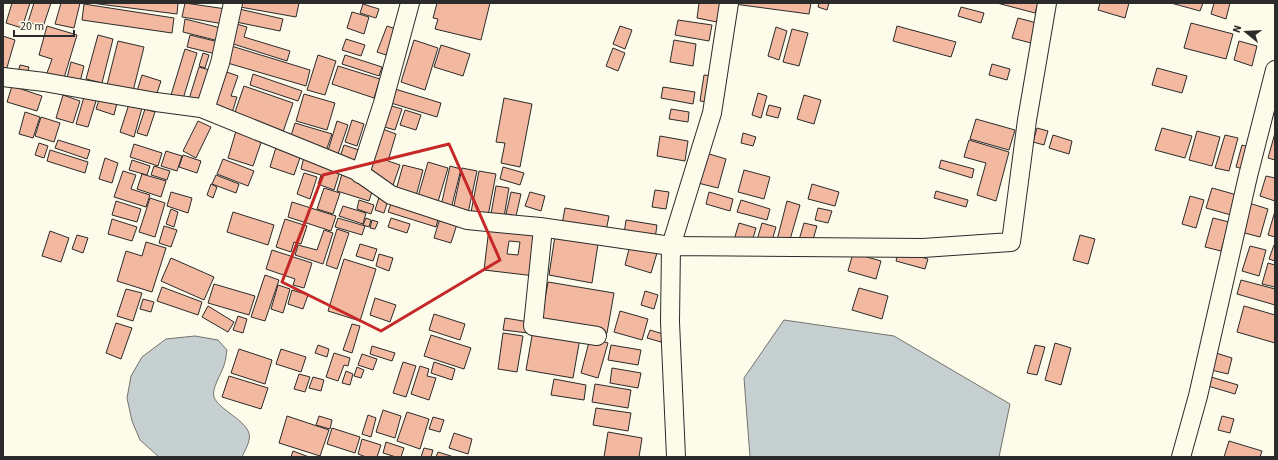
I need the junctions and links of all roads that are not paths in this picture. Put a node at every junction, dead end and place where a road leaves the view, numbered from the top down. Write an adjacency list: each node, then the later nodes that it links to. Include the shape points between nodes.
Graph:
1 (233, 3): 7 (street, via 220,63)
2 (410, 3): 8 (street, via 383,103)
3 (729, 3): 10 (street, via 712,113)
4 (1047, 3): 10 (street, via 1027,120 1011,242 923,248)
5 (1275, 70): 13 (street, via 1198,396)
6 (3, 77): 7 (street)
7 (205, 110): 8 (street)
8 (360, 174): 9 (street, via 390,196 467,220)
9 (543, 228): 10 (street); 11 (street, via 533,326)
10 (671, 246): 12 (street, via 670,322)
11 (597, 336)
12 (676, 457)
13 (1180, 457)

